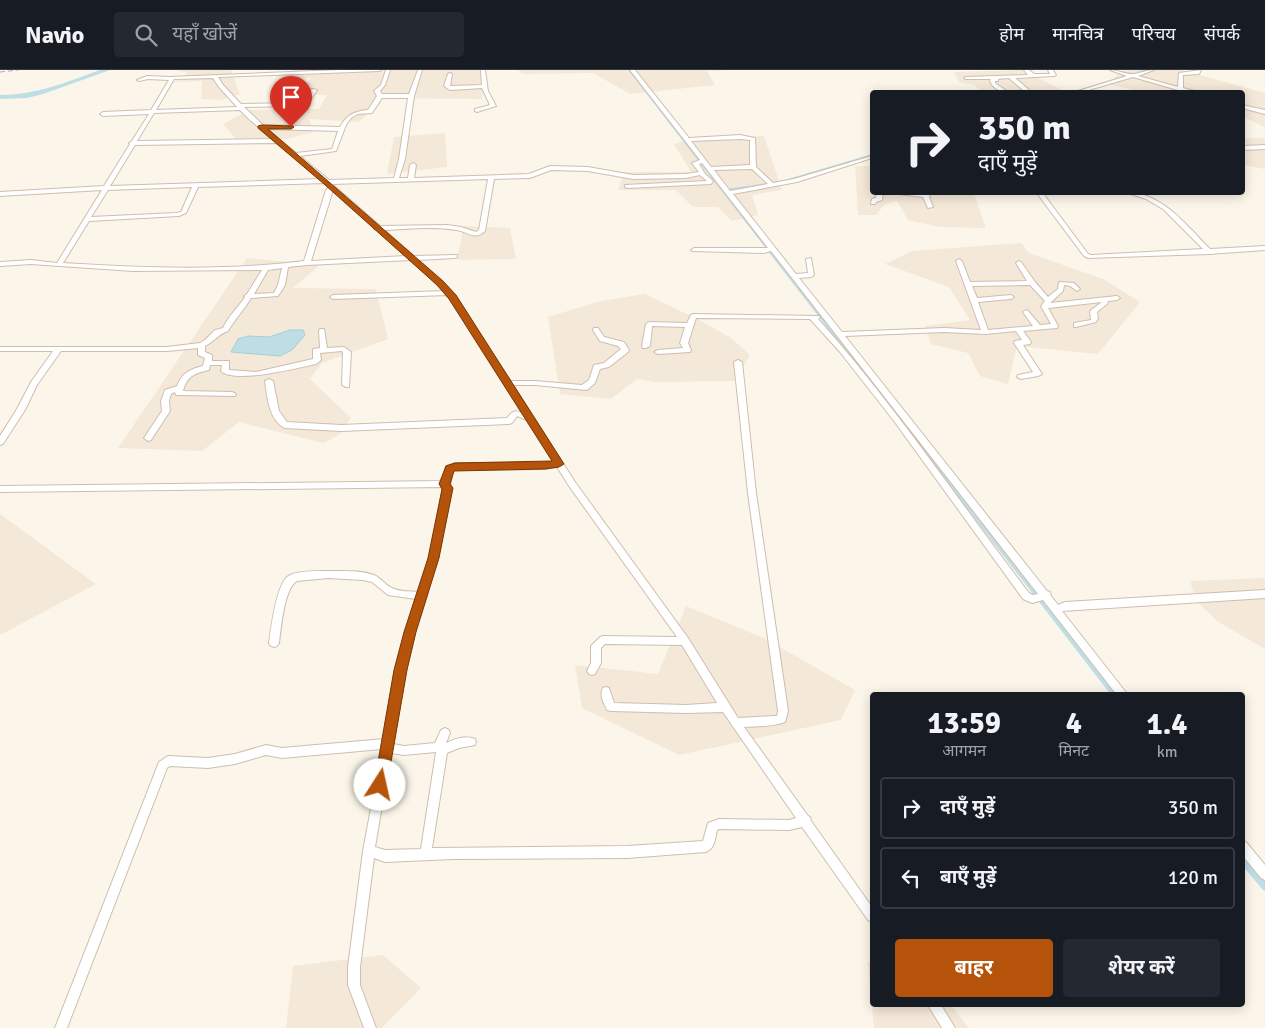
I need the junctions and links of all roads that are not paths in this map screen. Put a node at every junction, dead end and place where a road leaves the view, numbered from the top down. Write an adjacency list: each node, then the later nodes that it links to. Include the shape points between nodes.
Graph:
1 (379, 70): 13 (street)
2 (388, 70): 27 (street, via 383,85 377,91)
3 (420, 70): 28 (street)
4 (483, 70): 20 (street)
5 (632, 70): 37 (street)
6 (1026, 70): 14 (street)
7 (1050, 70): 14 (street, via 1054,75)
8 (1112, 70): 12 (street)
9 (1152, 70): 12 (street)
10 (1199, 70): 21 (street, via 1181,74)
11 (450, 74): 20 (street, via 447,86 450,88)
12 (1130, 75): 21 (street); 25 (street)
13 (215, 76): 17 (street); 29 (street, via 220,86)
14 (1033, 76): 16 (street)
15 (996, 77): 16 (street); 18 (street); 23 (street, via 993,84)
16 (1011, 77): 24 (street)
17 (170, 78): 19 (street); 33 (street, via 172,80)
18 (966, 78)
19 (139, 80)
20 (485, 86): 31 (street, via 493,106)
21 (1180, 89): 26 (street)
22 (314, 90): 29 (street, via 305,104)
23 (1002, 90)
24 (1026, 90)
25 (1084, 90)
26 (1184, 90)
27 (380, 96): 28 (street); 36 (street, via 370,112 352,115)
28 (412, 96): 50 (street)
29 (241, 107): 33 (street); 35 (street)
30 (1245, 107): 32 (street)
31 (477, 110)
32 (1265, 112)
33 (152, 113): 34 (street); 39 (street)
34 (103, 114)
35 (261, 127): 36 (street); 38 (street)
36 (340, 129): 42 (street, via 334,150)
37 (686, 140): 44 (street); 46 (street, via 754,139)
38 (278, 141): 39 (street); 42 (street)
39 (132, 143): 56 (street)
40 (1264, 147): 41 (street)
41 (1245, 148)
42 (294, 155): 52 (street)
43 (870, 159): 53 (street, via 795,181)
44 (700, 162): 47 (street); 48 (street)
45 (413, 165): 51 (street)
46 (753, 167): 47 (street); 53 (street)
47 (709, 169): 57 (street)
48 (702, 174): 49 (street, via 633,177 588,169 550,168 534,176); 54 (street, via 709,183)
49 (491, 177): 51 (street); 66 (street, via 479,234 456,228)
50 (396, 180): 51 (street); 52 (street)
51 (411, 180)
52 (328, 184): 55 (street); 66 (street); 75 (street, via 329,190)
53 (772, 184): 57 (street)
54 (627, 186)
55 (195, 187): 56 (street); 65 (street, via 183,213 178,215)
56 (104, 188): 58 (street); 65 (street)
57 (727, 192): 69 (street)
58 (0, 194)
59 (880, 195): 63 (street, via 879,200)
60 (925, 195): 64 (street)
61 (1041, 195): 70 (street, via 1090,257)
62 (1138, 195): 70 (street, via 1165,208)
63 (873, 203)
64 (930, 207)
65 (88, 219): 78 (street)
66 (376, 228): 72 (street)
67 (1265, 248): 70 (street)
68 (694, 250): 69 (street)
69 (769, 250): 81 (street)
70 (1209, 252)
71 (454, 256): 72 (street)
72 (410, 257): 75 (street); 85 (street)
73 (809, 259): 81 (street, via 811,275)
74 (959, 261): 83 (street)
75 (306, 263): 79 (street)
76 (1019, 263): 82 (street)
77 (0, 264): 78 (street, via 31,262)
78 (59, 265): 80 (street, via 133,269)
79 (285, 266): 80 (street); 86 (street, via 276,295)
80 (266, 268): 86 (street)
81 (793, 276): 94 (street)
82 (1032, 283): 83 (street); 92 (street)
83 (968, 284): 90 (street)
84 (1077, 289): 92 (street, via 1072,284 1061,283 1061,290)
85 (449, 293): 87 (street); 114 (street)
86 (248, 296): 104 (street, via 226,329)
87 (333, 297)
88 (1011, 297): 90 (street)
89 (1118, 298): 91 (street)
90 (974, 300): 102 (street)
91 (1105, 300): 92 (street); 96 (street, via 1093,311 1094,321)
92 (1047, 303): 98 (street, via 1043,307 1055,326)
93 (1026, 312): 98 (street)
94 (823, 316): 95 (street); 103 (street)
95 (814, 318): 97 (street, via 693,316); 126 (street, via 874,389 1026,596)
96 (1076, 324)
97 (689, 325): 105 (street, via 649,324); 109 (street, via 684,343 687,350)
98 (1038, 327): 100 (street)
99 (596, 330): 114 (street, via 602,339 621,344 625,350 597,367 592,381 584,388 536,383)
100 (1019, 330): 102 (street); 112 (street, via 1027,342 1018,343 1038,374)
101 (322, 331): 108 (street, via 324,350)
102 (985, 332): 103 (street, via 944,330)
103 (839, 334): 126 (street)
104 (202, 345): 107 (street, via 167,349); 111 (street, via 201,353 209,357)
105 (646, 346)
106 (0, 349): 107 (street)
107 (58, 350): 120 (street)
108 (316, 352): 111 (street, via 317,360 313,362 256,374 226,372 226,363); 115 (street, via 344,349 347,352)
109 (658, 352)
110 (738, 362): 134 (street, via 752,493 783,711 781,719 774,722)
111 (209, 363): 116 (street, via 206,368 192,370)
112 (1021, 377)
113 (269, 381): 118 (street, via 278,418 285,425 341,428 510,421 516,413)
114 (507, 384): 118 (street)
115 (346, 385)
116 (180, 388): 117 (street, via 179,393); 119 (street, via 168,392 166,411)
117 (232, 394)
118 (529, 418): 121 (street)
119 (148, 438)
120 (0, 442)
121 (559, 464): 122 (street, via 455,466 450,468); 128 (street)
122 (445, 484): 123 (street); 125 (street, via 448,488 439,533)
123 (0, 489)
124 (1265, 594): 127 (street, via 1074,605)
125 (422, 596): 129 (street, via 391,592 371,577 307,574 294,577 284,592); 137 (street, via 401,670)
126 (1040, 597): 127 (street)
127 (1057, 609): 132 (street)
128 (685, 641): 130 (street, via 603,640 596,646 596,663); 133 (street)
129 (274, 643)
130 (592, 671)
131 (606, 691): 133 (street, via 611,707)
132 (1121, 692)
133 (726, 707): 134 (street)
134 (735, 723): 138 (street)
135 (445, 733): 137 (street, via 440,746 435,748 390,750)
136 (471, 742): 141 (street, via 442,750)
137 (388, 745): 140 (street); 145 (street, via 282,752 266,750 208,763 168,761 163,765)
138 (806, 821): 141 (street, via 789,825 716,825 711,830 709,844 704,846 627,852); 143 (street)
139 (1245, 850): 142 (street)
140 (369, 851): 141 (street, via 385,856); 146 (street, via 354,985)
141 (426, 854)
142 (1265, 874)
143 (870, 913)
144 (935, 1007): 147 (street)
145 (61, 1028)
146 (370, 1028)
147 (949, 1028)

